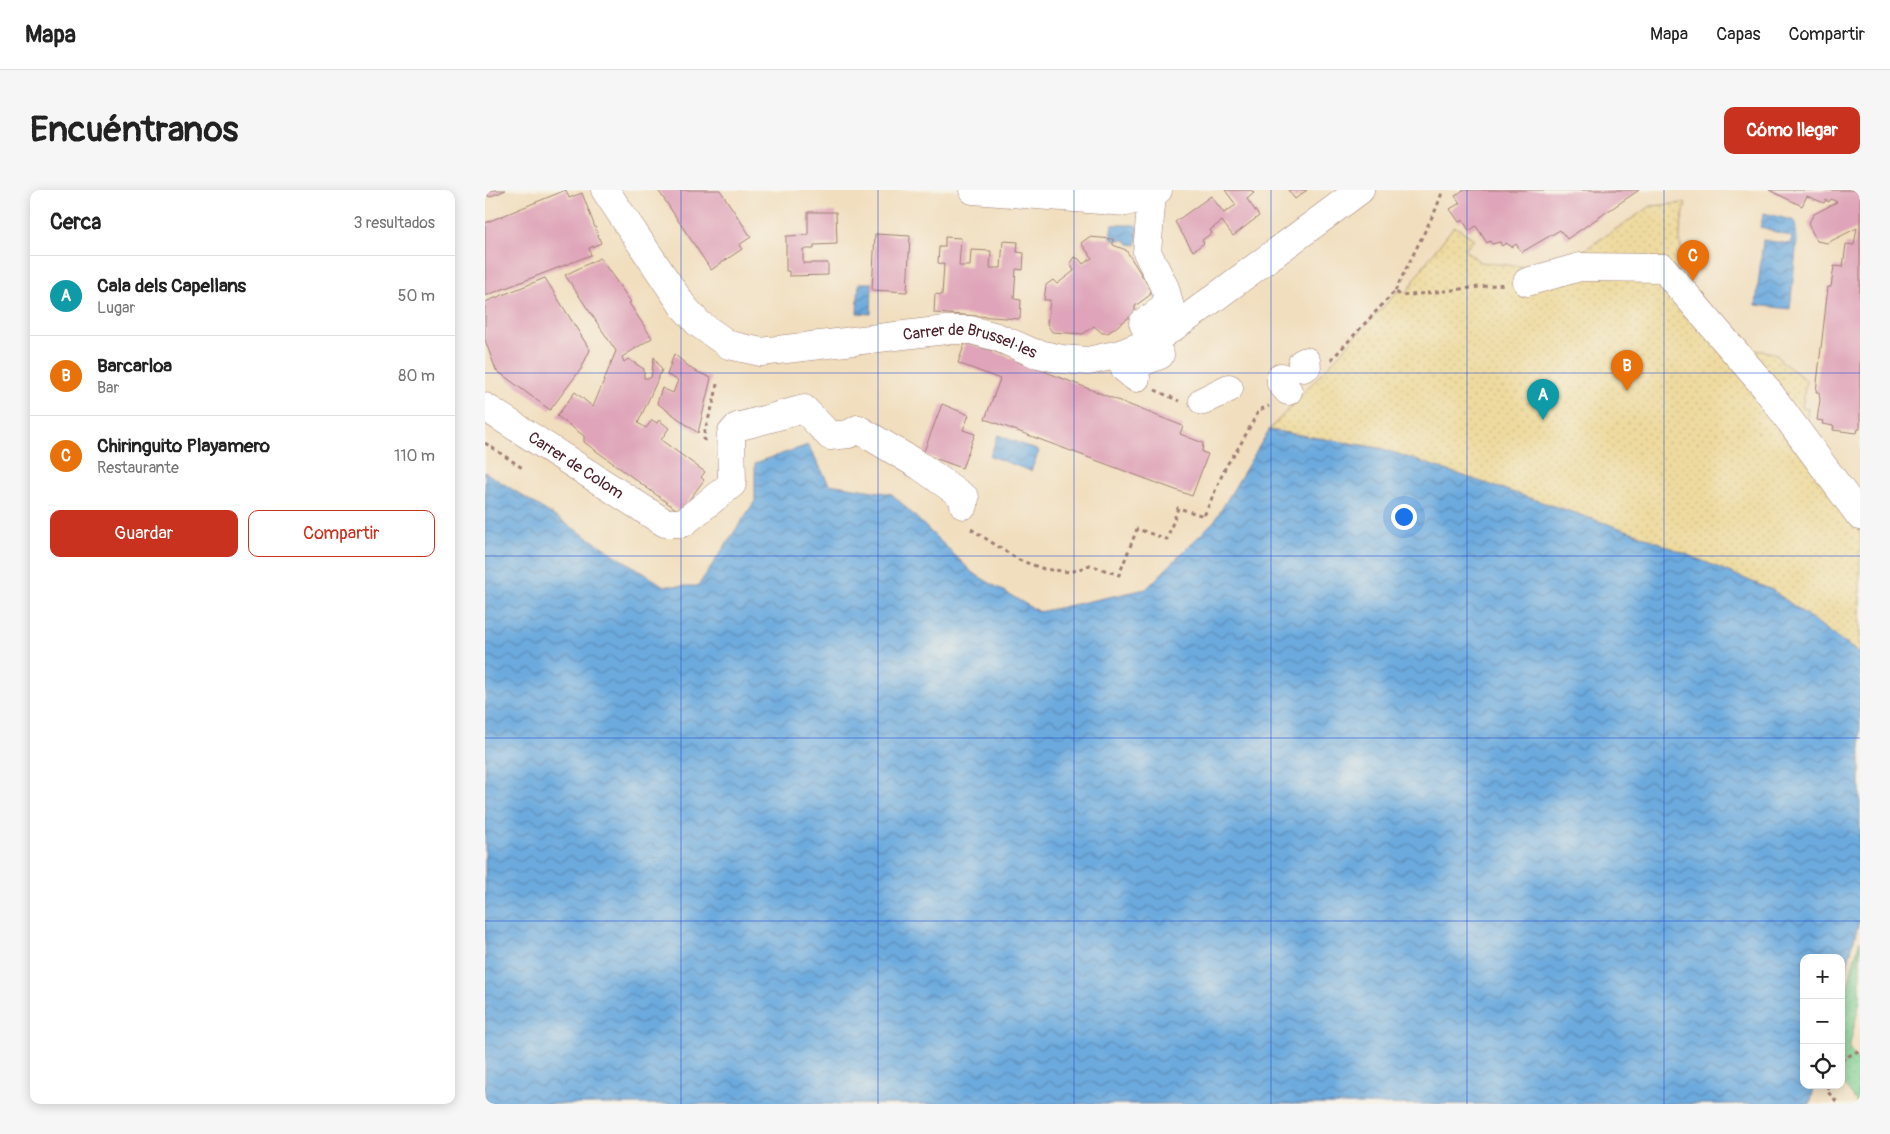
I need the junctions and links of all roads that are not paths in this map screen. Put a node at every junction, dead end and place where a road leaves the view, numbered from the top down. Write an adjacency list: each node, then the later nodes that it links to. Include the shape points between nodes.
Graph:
1 (605, 190): 6 (street, Carrer de Brussel·les, via 683,306 698,323 729,345 745,350 761,352 946,330 971,330 1034,353 1088,360 1120,354)
2 (973, 190): 4 (street, via 1126,202)
3 (1360, 190): 6 (street, Carrer de Brussel·les, via 1190,316)
4 (1155, 192): 6 (street, via 1147,252 1165,288 1169,304)
5 (1527, 282): 12 (street, via 1580,267 1663,268 1765,387)
6 (1153, 324): 7 (street, via 1160,354 1125,369)
7 (1145, 383)
8 (1229, 388): 9 (street)
9 (1203, 401)
10 (485, 407): 11 (street, Carrer de Colom, via 665,523 683,523 731,484 731,434 737,427 804,409 830,436 849,434 858,429 920,466 965,498)
11 (964, 505)
12 (1860, 516)

